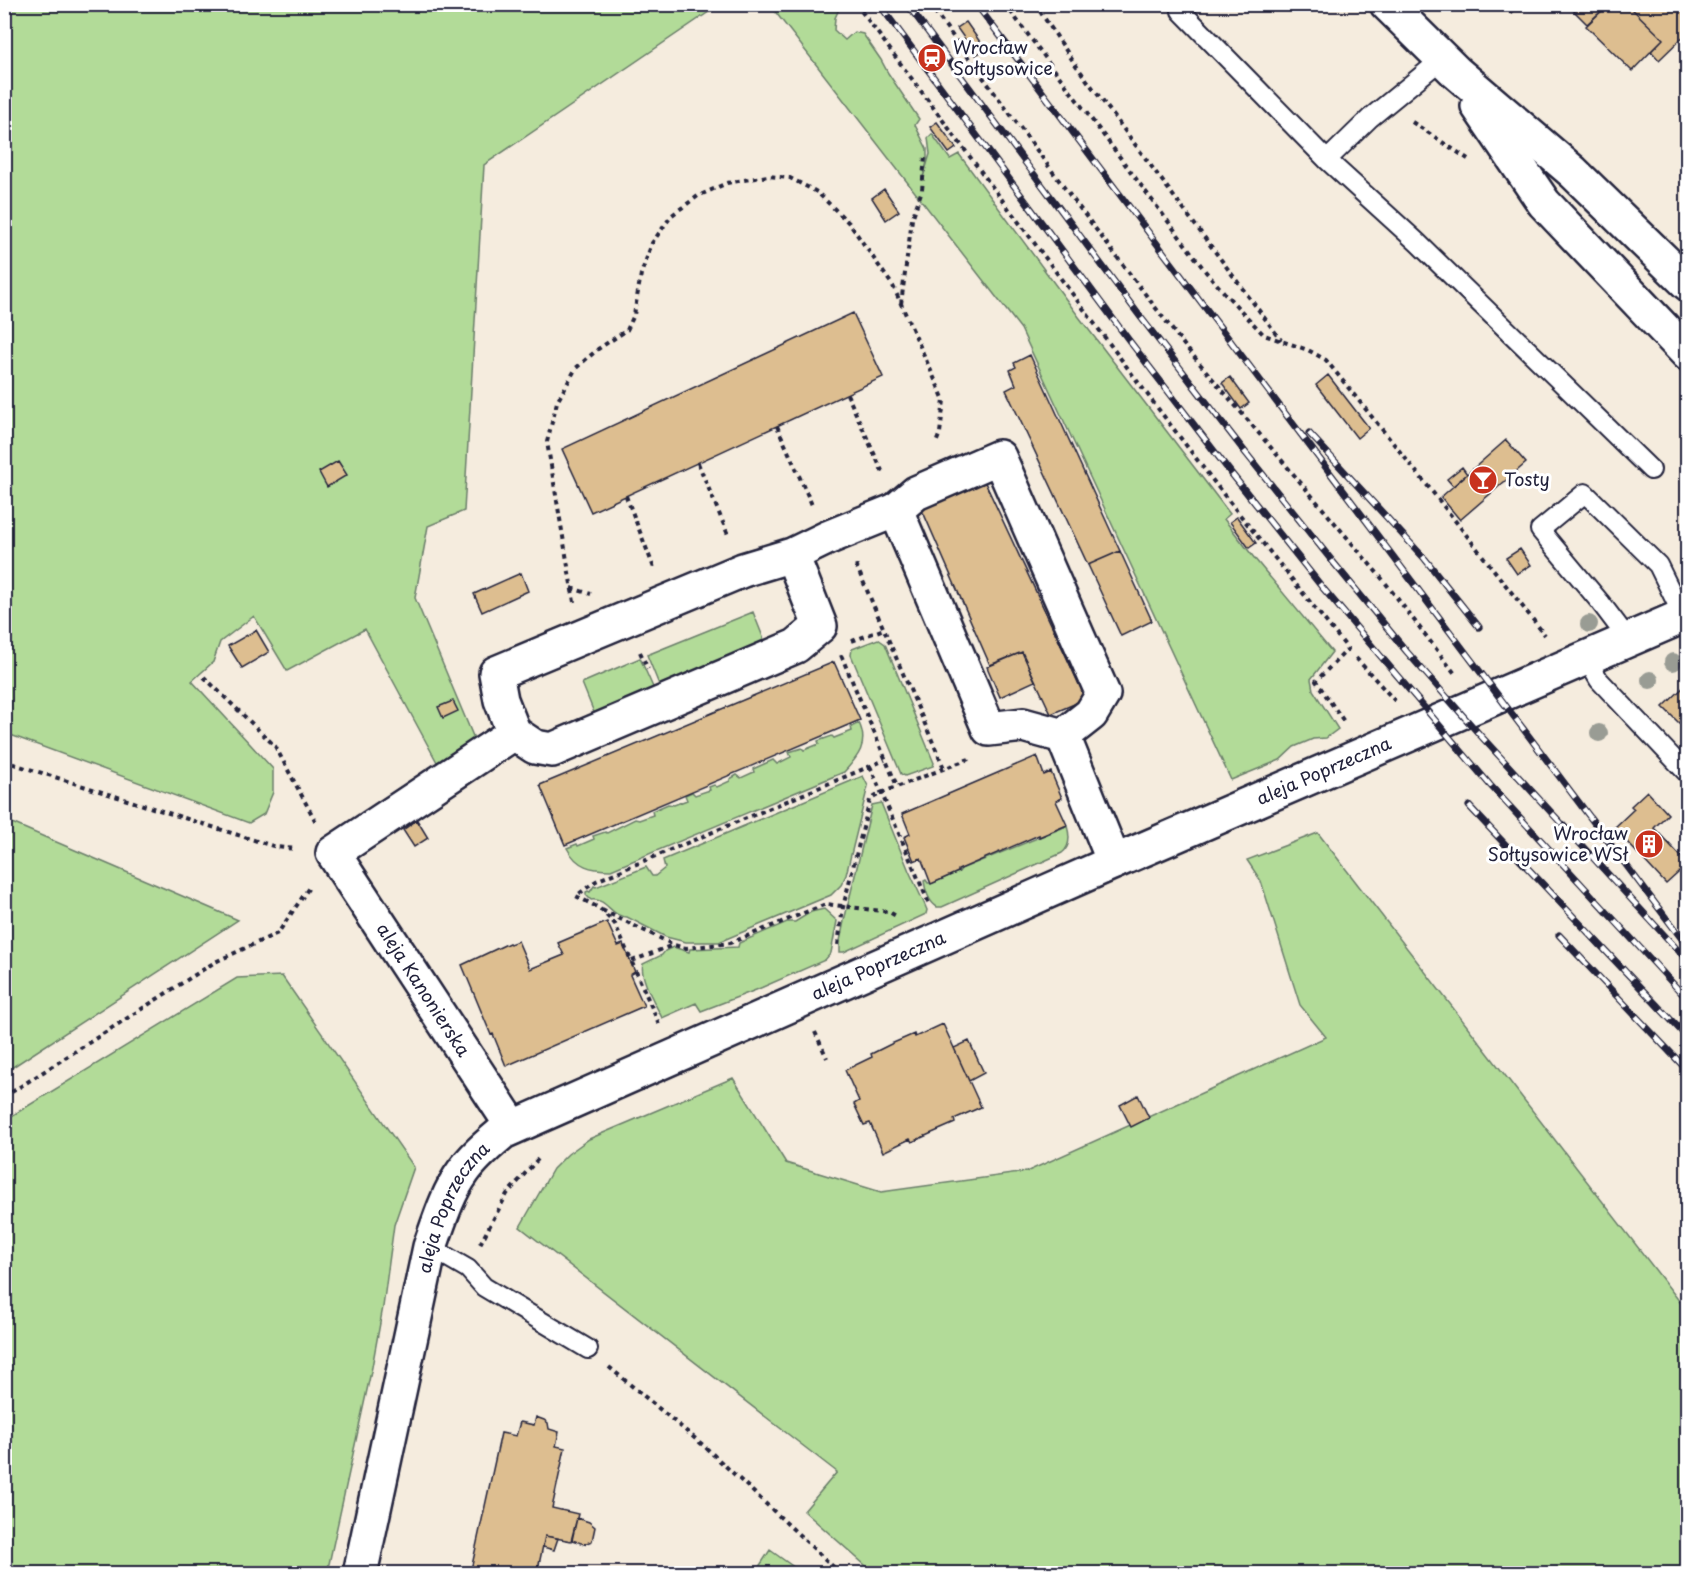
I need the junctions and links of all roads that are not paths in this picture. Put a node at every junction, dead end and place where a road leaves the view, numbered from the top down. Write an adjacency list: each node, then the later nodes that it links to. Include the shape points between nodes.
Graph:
1 (1387, 4): 3 (street)
2 (1181, 10): 4 (lane)
3 (1449, 66): 4 (lane, via 1370,118); 5 (street, via 1573,172); 6 (street, via 1544,203)
4 (1327, 160): 7 (lane)
5 (1688, 284)
6 (1688, 354)
7 (1651, 470)
8 (896, 510): 9 (street, via 839,546); 14 (street, via 988,729 1023,725); 14 (street, via 916,493 999,457 1103,694 1091,714)
9 (792, 555): 13 (street, via 743,570 496,673); 13 (street, via 829,636 796,646 552,750 536,747)
10 (1685, 615): 11 (street, aleja Poprzeczna); 11 (lane, via 1658,565 1586,493 1540,530)
11 (1628, 639): 12 (street, aleja Poprzeczna)
12 (1586, 658): 15 (lane, via 1599,680); 16 (street, aleja Poprzeczna)
13 (514, 733): 17 (street, aleja Kanonierska, via 333,853)
14 (1063, 736): 16 (street)
15 (1688, 774)
16 (1114, 862): 17 (street, aleja Poprzeczna)
17 (513, 1127): 18 (street, aleja Poprzeczna, via 481,1151 462,1174)
18 (430, 1247): 19 (lane, via 468,1269 484,1287); 20 (street, aleja Poprzeczna)
19 (588, 1349)
20 (360, 1574)

